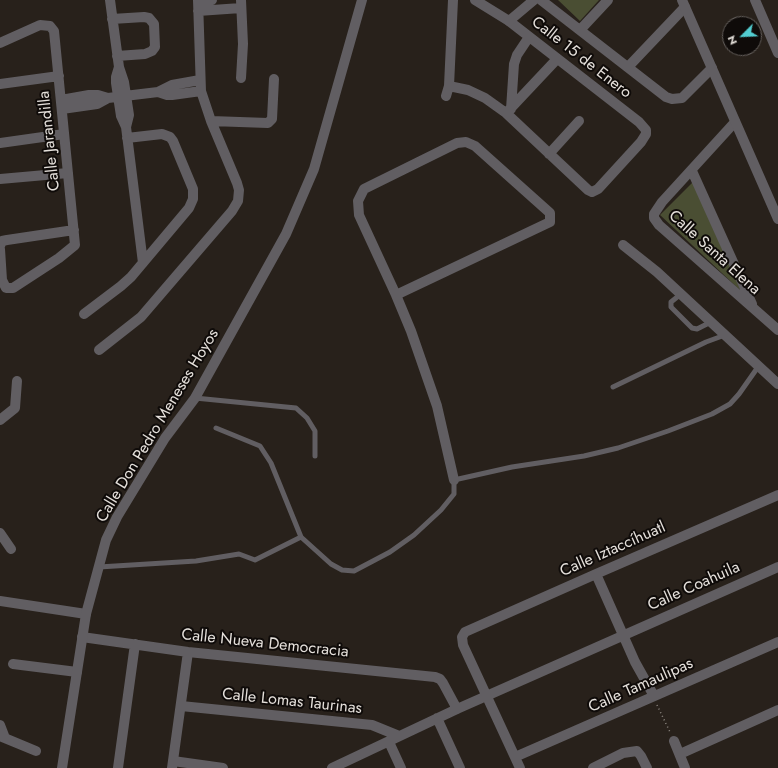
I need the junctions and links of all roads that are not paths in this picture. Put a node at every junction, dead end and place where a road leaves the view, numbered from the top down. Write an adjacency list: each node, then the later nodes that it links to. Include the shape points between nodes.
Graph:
1 (110, 0): 13 (street)
2 (212, 0): 10 (street)
3 (362, 0): 63 (street, Calle Don Pedro Meneses Hoyos, via 308,185 286,234)
4 (453, 0): 28 (street)
5 (475, 0): 14 (street, Calle 15 de Enero)
6 (534, 0): 14 (street)
7 (541, 0): 15 (street)
8 (608, 0): 15 (street)
9 (755, 0): 18 (street)
10 (198, 4): 11 (street); 26 (street)
11 (241, 4): 24 (street)
12 (683, 4): 21 (street); 22 (street)
13 (112, 19): 20 (street); 20 (street, via 144,17 149,18 154,24 155,47 152,51)
14 (509, 22): 16 (street, Calle 15 de Enero)
15 (580, 30): 21 (street)
16 (529, 37): 19 (street, Calle 15 de Enero); 34 (street, via 514,64)
17 (0, 43): 23 (street, Calle Jarandilla, via 40,25 52,27)
18 (777, 46)
19 (557, 59): 34 (street); 41 (street, Calle 15 de Enero, via 640,122 646,134 592,192)
20 (118, 62): 31 (street, via 123,77)
21 (628, 67): 22 (street, via 672,99 682,98)
22 (712, 68): 37 (street)
23 (59, 76): 27 (street); 33 (street, Calle Jarandilla)
24 (241, 78)
25 (274, 79): 35 (street, via 272,119 268,123)
26 (200, 80): 29 (street); 30 (street, via 172,85)
27 (0, 84)
28 (449, 86): 32 (street); 34 (street, via 468,90)
29 (201, 91): 30 (street, via 172,95); 35 (street)
30 (158, 92): 31 (street)
31 (117, 96): 33 (street, via 94,95); 38 (street)
32 (446, 96)
33 (62, 104): 39 (street, Calle Jarandilla)
34 (508, 111): 41 (street)
35 (211, 121): 58 (street, via 237,183 238,201 141,317)
36 (579, 121): 41 (street)
37 (735, 122): 42 (street, Calle Santa Elena); 45 (street)
38 (126, 133): 50 (street); 50 (street, via 162,134 170,137 193,189 193,199 189,208)
39 (64, 134): 40 (street); 43 (street, Calle Jarandilla)
40 (0, 143)
41 (550, 154)
42 (692, 171): 53 (street); 53 (street, Calle Santa Elena, via 662,202 654,218)
43 (68, 172): 44 (street); 46 (street, Calle Jarandilla)
44 (0, 178)
45 (778, 219)
46 (74, 230): 48 (street, via 6,240); 49 (street, Calle Jarandilla, via 75,245 13,288 6,288 2,280)
47 (623, 245): 51 (street)
48 (0, 246)
49 (0, 249)
50 (143, 263): 54 (street, via 122,286)
51 (680, 294): 55 (street); 55 (lane, via 671,302 671,307 692,328 697,329)
52 (396, 295): 52 (street, via 550,222 550,213 475,146 466,142 457,143 364,189 358,201 359,215); 67 (street, via 437,406)
53 (754, 308): 56 (street, Calle Santa Elena)
54 (84, 314)
55 (710, 322): 57 (street)
56 (778, 330)
57 (725, 335): 59 (street); 62 (lane)
58 (99, 350)
59 (758, 367): 61 (street); 67 (lane, via 730,404 668,431 618,448 584,456 512,467)
60 (17, 381): 64 (street, via 15,408)
61 (778, 384)
62 (613, 387)
63 (195, 398): 66 (lane, via 296,408 308,418 315,431); 72 (street, Calle Don Pedro Meneses Hoyos, via 165,438 117,517 106,540)
64 (0, 420)
65 (216, 428): 70 (lane, via 260,446 271,463)
66 (315, 456)
67 (454, 480): 70 (lane, via 454,494 414,535 390,552 354,571 342,570 331,564)
68 (778, 495): 74 (street, Calle Iztaccíhuatl)
69 (0, 532): 71 (street)
70 (301, 537): 72 (lane, via 255,560 239,554 196,561)
71 (11, 549)
72 (99, 567): 76 (street, Calle Don Pedro Meneses Hoyos)
73 (778, 567): 77 (street, Calle Coahuila)
74 (596, 574): 77 (street); 84 (street, Calle Iztaccíhuatl, via 465,632 462,637 463,645)
75 (0, 601): 76 (street)
76 (86, 614): 78 (street, Calle Don Pedro Meneses Hoyos)
77 (623, 635): 84 (street, Calle Coahuila); 85 (street)
78 (82, 638): 80 (street, Calle Nueva Democracia); 83 (street, Calle Don Pedro Meneses Hoyos)
79 (778, 642): 85 (street, Calle Tamaulipas)
80 (135, 644): 81 (street, Calle Nueva Democracia); 101 (street)
81 (188, 652): 86 (street); 87 (street, Calle Nueva Democracia, via 430,676 440,679)
82 (13, 664): 83 (street)
83 (77, 672): 100 (street, Calle Don Pedro Meneses Hoyos)
84 (487, 696): 87 (street, Calle Coahuila); 97 (street)
85 (654, 696): 97 (street, Calle Tamaulipas)
86 (180, 706): 91 (street, Calle Lomas Taurinas, via 372,725); 98 (street)
87 (456, 709): 89 (street, Calle Coahuila)
88 (778, 710): 96 (street)
89 (437, 718): 91 (street, Calle Coahuila); 104 (street)
90 (0, 725): 92 (street)
91 (400, 736): 94 (street, Calle Coahuila)
92 (2, 737): 95 (street)
93 (674, 741): 96 (street)
94 (389, 742): 99 (street, Calle Coahuila); 103 (street)
95 (36, 751)
96 (680, 754): 108 (street)
97 (515, 756): 105 (street)
98 (172, 765): 102 (street)
99 (337, 767)
100 (62, 768)
101 (118, 768)
102 (223, 768)
103 (401, 768)
104 (460, 768)
105 (520, 768)
106 (592, 768): 107 (street, via 623,753 637,751)
107 (647, 768)
108 (685, 768)

